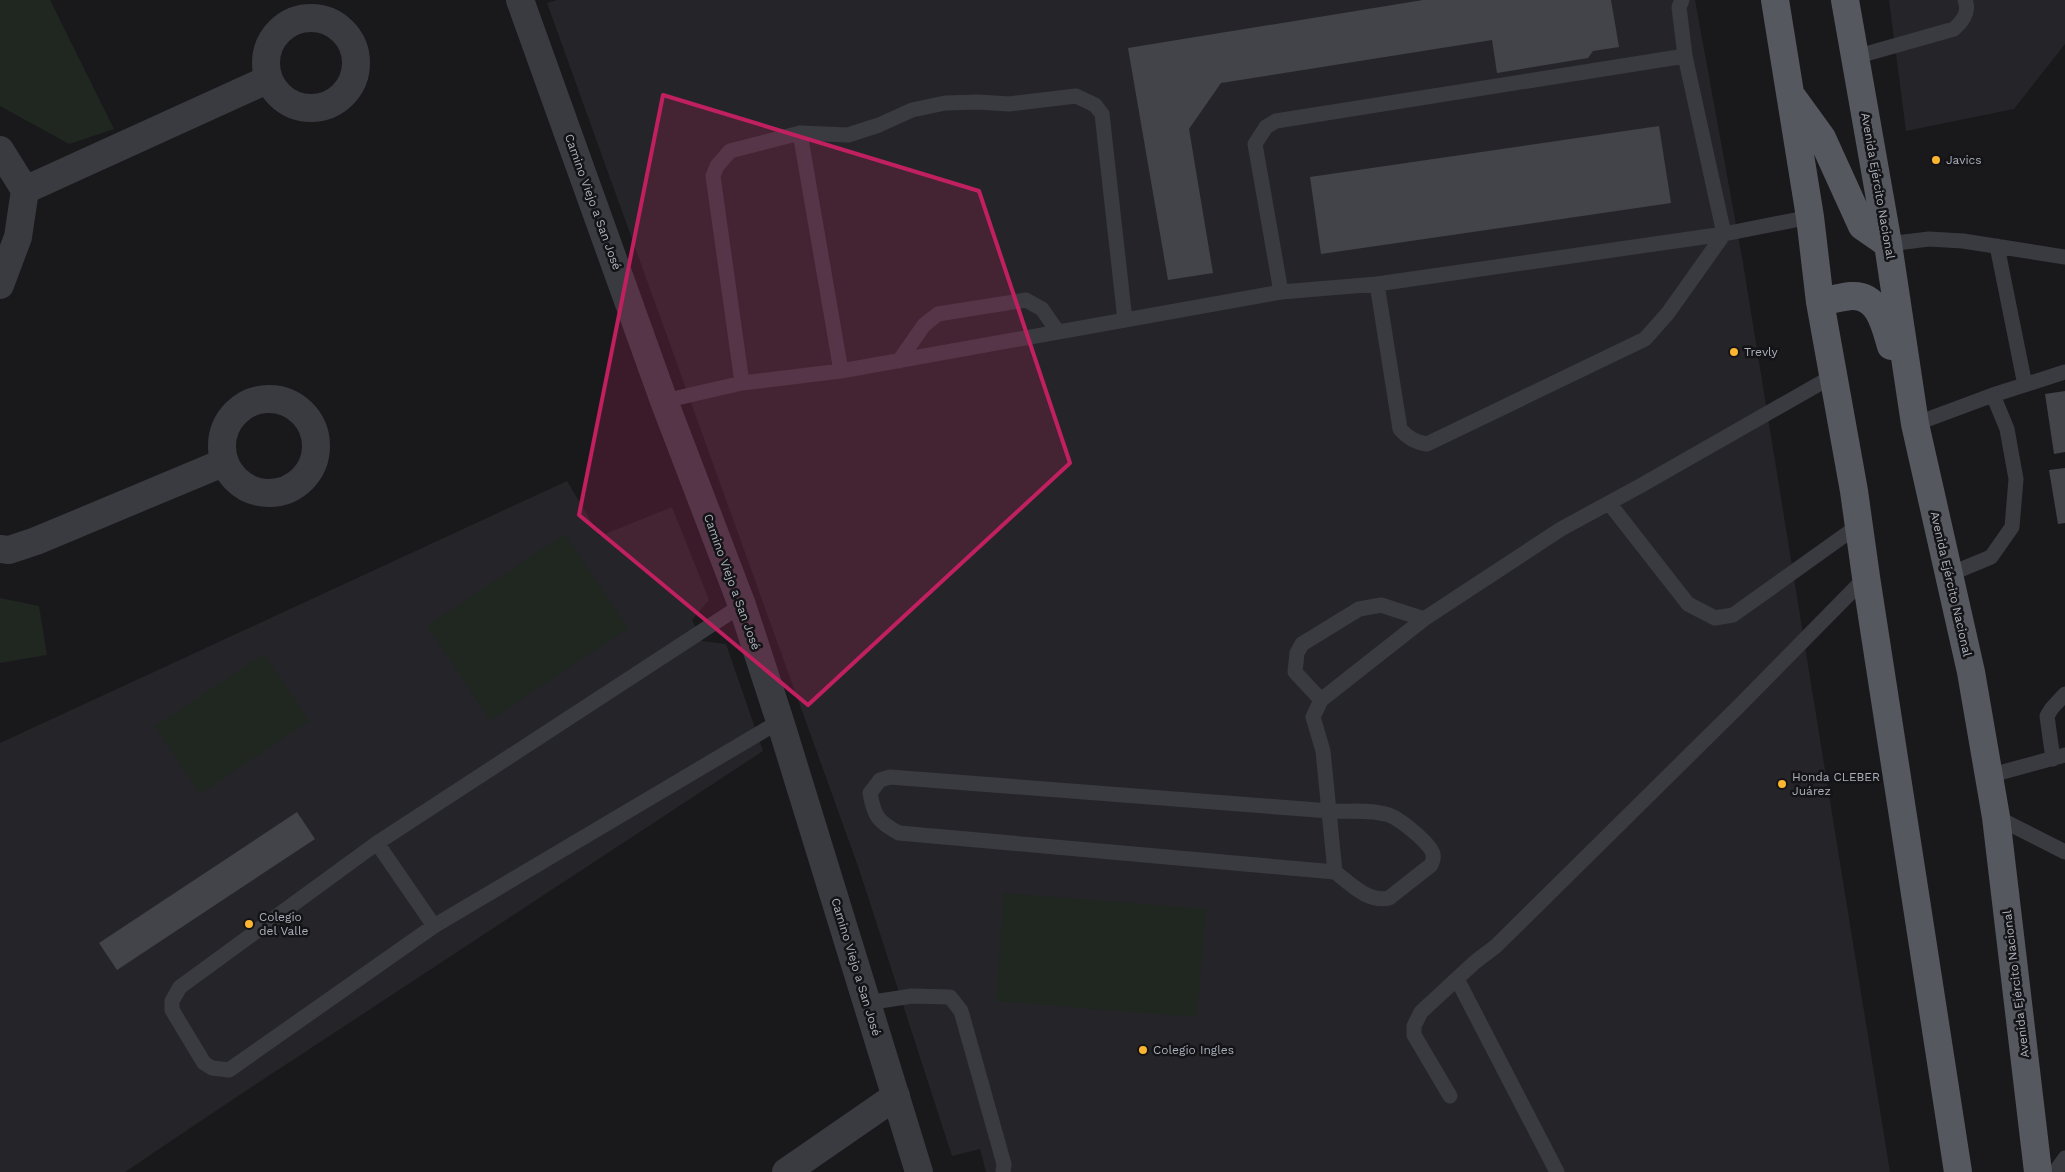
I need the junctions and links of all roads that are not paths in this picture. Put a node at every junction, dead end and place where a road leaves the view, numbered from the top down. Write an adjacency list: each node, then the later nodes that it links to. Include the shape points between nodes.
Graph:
1 (520, 0): 31 (street, Camino Viejo a San José)
2 (1682, 0): 6 (lane, via 1678,7)
3 (1775, 0): 9 (main road)
4 (1844, 0): 7 (main road, Avenida Ejército Nacional)
5 (1966, 0): 7 (lane, via 1966,14 1954,29)
6 (1685, 56): 14 (lane); 20 (lane, via 1276,121 1266,127 1255,144)
7 (1855, 57): 15 (main road, Avenida Ejército Nacional)
8 (269, 79): 12 (street)
9 (1790, 94): 13 (main road); 15 (main road, via 1822,138 1862,226)
10 (800, 133): 22 (lane, via 848,135 912,110 945,103 1009,104 1076,96 1085,99 1102,114); 25 (lane); 28 (lane, via 730,151 713,176)
11 (0, 150): 12 (street)
12 (25, 190): 19 (street, via 18,237)
13 (1810, 217): 14 (lane); 21 (main road)
14 (1724, 234): 18 (lane); 18 (lane, via 1668,313 1645,339 1427,444 1406,436 1400,429)
15 (1888, 244): 16 (lane, via 1929,239); 32 (main road, Avenida Ejército Nacional)
16 (1997, 246): 17 (lane); 29 (lane)
17 (2065, 256)
18 (1377, 284): 20 (lane)
19 (0, 285)
20 (1281, 292): 22 (lane)
21 (1820, 302): 27 (main road); 32 (main road, via 1853,296 1871,302 1881,313)
22 (1125, 320): 23 (lane)
23 (1058, 332): 24 (lane); 24 (lane, via 1042,309 1026,300 938,314 924,325)
24 (899, 360): 25 (lane)
25 (841, 371): 28 (lane)
26 (2065, 372): 29 (lane)
27 (1833, 376): 34 (lane); 35 (main road)
28 (742, 383): 31 (lane)
29 (2025, 385): 30 (lane)
30 (1993, 395): 32 (lane); 37 (lane, via 2008,428 2016,479 2012,527 1991,557)
31 (664, 401): 39 (street, Camino Viejo a San José)
32 (1915, 424): 37 (main road, Avenida Ejército Nacional)
33 (225, 462): 36 (street, via 36,541 9,550)
34 (1609, 503): 35 (lane, via 1688,604 1715,618 1733,615); 40 (lane, via 1561,529)
35 (1859, 525): 38 (main road)
36 (0, 549)
37 (1950, 574): 45 (main road, Avenida Ejército Nacional, via 1971,672)
38 (1866, 577): 52 (lane, via 1496,946); 61 (main road)
39 (742, 605): 43 (street, Camino Viejo a San José); 48 (lane)
40 (1424, 618): 42 (lane); 42 (lane, via 1381,606 1360,609 1302,644 1295,663 1296,672)
41 (2065, 694): 44 (lane, via 2048,716)
42 (1321, 700): 46 (lane, via 1313,717 1323,750)
43 (780, 721): 51 (lane); 53 (street, Camino Viejo a San José)
44 (2059, 757): 45 (lane)
45 (1988, 776): 47 (main road, Avenida Ejército Nacional)
46 (1330, 811): 50 (lane); 50 (lane, via 1389,815 1400,820 1430,847 1434,859 1431,865 1384,900 1369,897); 50 (lane, via 890,777 880,780 870,794 878,820 898,833)
47 (1996, 817): 49 (lane); 62 (main road, Avenida Ejército Nacional)
48 (377, 843): 51 (lane); 51 (lane, via 180,986 172,1001 172,1010 204,1062 212,1068 229,1070)
49 (2065, 852)
50 (1335, 872)
51 (434, 926)
52 (1457, 979): 55 (lane, via 1421,1012 1414,1026 1414,1035); 60 (lane)
53 (867, 1003): 54 (street, Camino Viejo a San José); 59 (lane, via 912,996 950,997 961,1011 1004,1164)
54 (896, 1096): 57 (street); 58 (street, Camino Viejo a San José)
55 (1450, 1096)
56 (2065, 1158): 63 (lane)
57 (786, 1172)
58 (920, 1172)
59 (1003, 1172)
60 (1557, 1172)
61 (1958, 1172)
62 (2038, 1172)
63 (2055, 1172)

